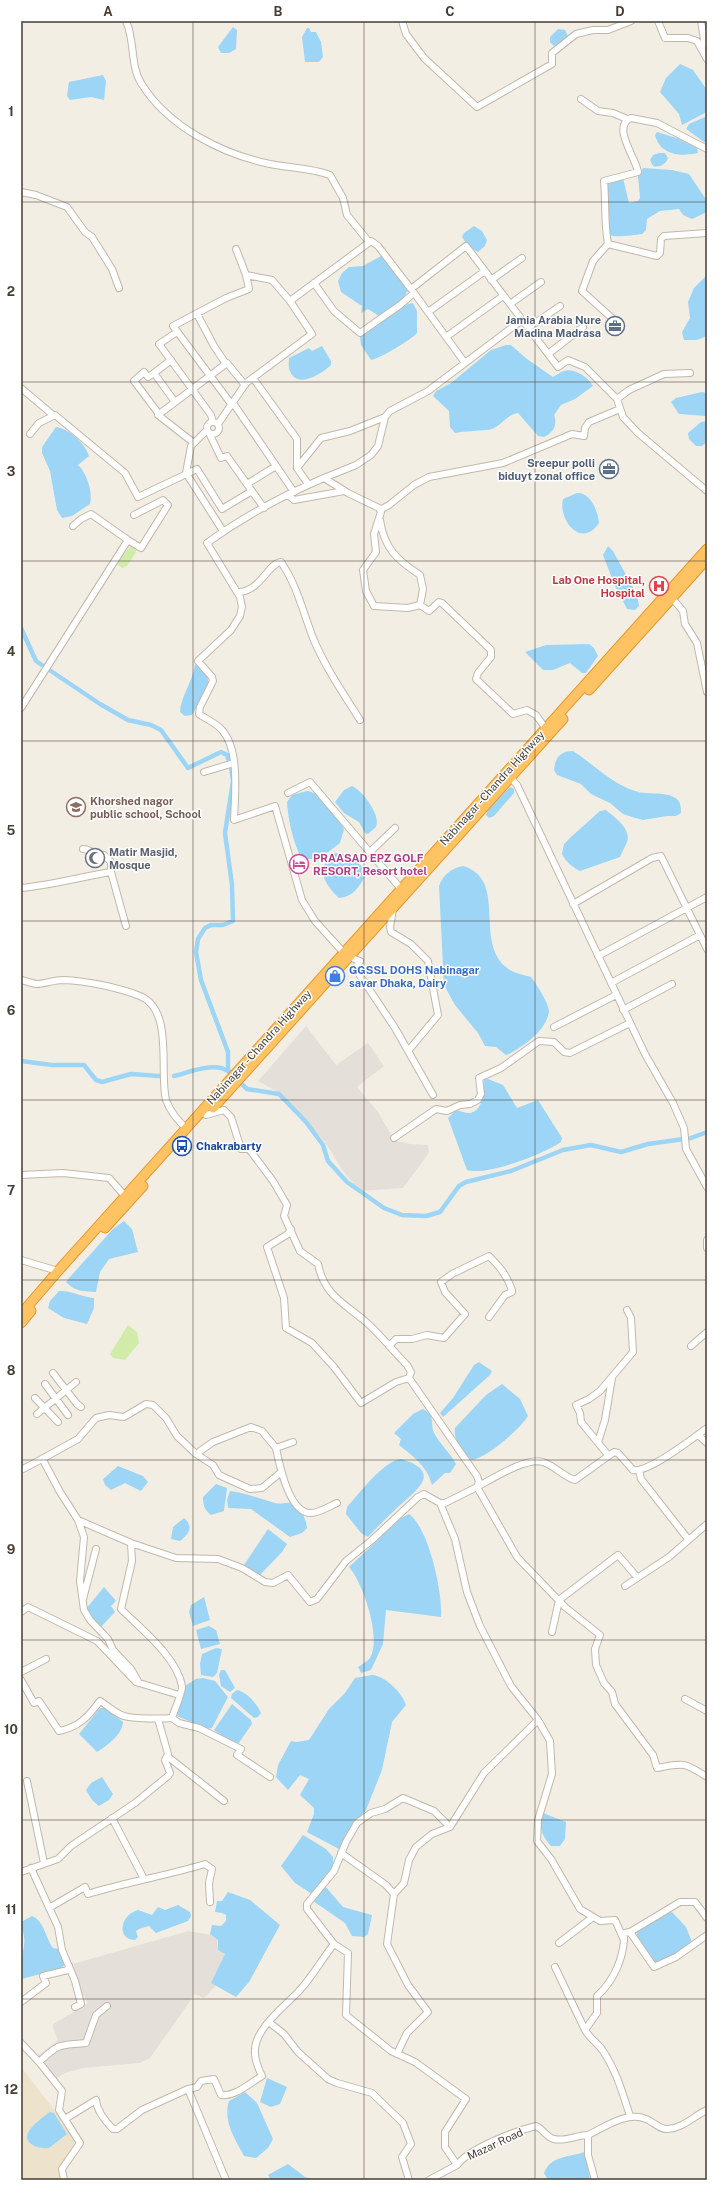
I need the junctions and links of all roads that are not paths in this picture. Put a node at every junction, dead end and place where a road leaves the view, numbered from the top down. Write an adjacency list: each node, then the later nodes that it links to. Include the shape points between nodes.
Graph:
1 (126, 21): 13 (street, via 137,75 141,84 166,113 231,153 271,164 318,170 330,175 343,198 347,215)
2 (402, 21): 3 (street, via 406,34 424,58 477,108 552,64 552,53 571,36 589,31 608,30)
3 (631, 21)
4 (658, 21): 6 (street, via 666,38 688,38 697,41)
5 (701, 21): 6 (street, via 704,39)
6 (702, 49): 7 (street)
7 (707, 59)
8 (580, 99): 9 (street, via 598,111)
9 (628, 119): 10 (street, via 657,123); 14 (street, via 622,129 638,172 604,181)
10 (707, 149)
11 (21, 192): 22 (street, via 67,207 85,232 92,237 112,269)
12 (707, 233): 14 (street, via 664,236 660,239 660,253 657,256)
13 (369, 242): 21 (street); 23 (street, via 378,246)
14 (608, 244): 31 (street, via 593,262 582,291)
15 (236, 249): 18 (street)
16 (522, 258): 19 (street)
17 (485, 271): 19 (street); 23 (street, via 466,246); 28 (street)
18 (246, 275): 25 (street, via 272,280); 29 (street, via 249,289)
19 (491, 280): 24 (street)
20 (541, 282): 26 (street)
21 (314, 283): 23 (street, via 334,311 360,333 400,305); 25 (street)
22 (119, 288)
23 (412, 291): 28 (street)
24 (503, 296): 26 (street); 35 (street)
25 (290, 301): 43 (street, via 312,334)
26 (510, 304): 30 (street)
27 (560, 306): 33 (street)
28 (428, 312): 35 (street)
29 (197, 314): 34 (street, via 173,326); 39 (street)
30 (522, 320): 33 (street); 38 (street)
31 (614, 320)
32 (583, 327): 36 (street)
33 (528, 328): 36 (street)
34 (177, 332): 37 (street, via 159,344); 42 (street)
35 (446, 337): 38 (street)
36 (548, 354): 47 (street, via 558,367 568,360 585,367)
37 (171, 360): 40 (street); 46 (street)
38 (466, 363): 53 (street, via 428,391 390,411)
39 (226, 364): 42 (street); 44 (street)
40 (154, 373): 48 (street); 51 (street, via 148,377 144,372 134,381)
41 (690, 373): 47 (street, via 664,374 629,390)
42 (210, 376): 46 (street); 49 (street)
43 (253, 378): 44 (street); 59 (street, via 297,439)
44 (245, 385): 49 (street)
45 (21, 388): 52 (street)
46 (192, 389): 48 (street); 54 (street)
47 (618, 399): 50 (street)
48 (175, 402): 51 (street)
49 (233, 404): 54 (street); 58 (street)
50 (620, 409): 66 (street, via 623,417 638,433); 69 (street, via 589,422 584,436 572,434 504,463 429,477)
51 (159, 414): 57 (street)
52 (53, 415): 56 (street, via 39,423); 60 (street, via 125,473 138,498)
53 (385, 418): 59 (street, via 321,438); 61 (street, via 382,436 371,455 356,465)
54 (215, 423): 55 (street, via 208,424); 55 (street, via 219,430 217,433)
55 (208, 432): 57 (street); 62 (street, via 221,458 227,456)
56 (30, 434)
57 (194, 443): 60 (street, via 191,446)
58 (276, 466): 62 (street); 67 (street)
59 (297, 468): 63 (street)
60 (186, 473): 64 (street, via 197,469 222,509); 73 (street)
61 (324, 478): 63 (street); 65 (street)
62 (247, 484): 64 (street)
63 (308, 484): 67 (street)
64 (252, 491): 68 (street)
65 (344, 491): 67 (street, via 294,500); 69 (street)
66 (707, 491)
67 (291, 493): 68 (street)
68 (264, 508): 73 (street)
69 (380, 510): 71 (street)
70 (134, 515): 74 (street, via 163,500 168,505 142,548)
71 (380, 520): 79 (street, via 381,528 398,561 420,575 423,590); 79 (street, via 374,534 374,556 363,570 369,600 377,608 412,608)
72 (73, 526): 74 (street, via 81,518 91,514)
73 (223, 532): 77 (street, via 207,543)
74 (128, 540): 81 (street)
75 (707, 549): 83 (highway, Nabinagar - Chandra Highway)
76 (707, 559): 78 (highway, Nabinagar - Chandra Highway)
77 (237, 592): 82 (street, via 245,592 251,588 264,579 270,568 281,562 299,597 326,666); 84 (street, via 242,602 240,616 231,630 198,661 212,676 213,681 200,706 199,714 223,732)
78 (672, 598): 80 (street, via 683,611 685,624 697,644); 86 (highway, Nabinagar - Chandra Highway)
79 (420, 605): 83 (street, via 429,610 439,602 450,609 485,644 492,655 476,675 476,679 513,714 527,710 536,715)
80 (707, 692)
81 (21, 708)
82 (360, 720)
83 (546, 728): 93 (highway, Nabinagar - Chandra Highway)
84 (234, 763): 85 (street); 101 (street, via 234,820 275,806 302,900 315,921)
85 (204, 772)
86 (511, 778): 95 (street, via 517,785); 96 (highway, Nabinagar - Chandra Highway)
87 (288, 793): 90 (street, via 310,782)
88 (394, 828): 90 (street)
89 (83, 849): 91 (street, via 109,858)
90 (370, 852): 93 (street)
91 (111, 872): 92 (street, via 40,887); 98 (street)
92 (21, 888)
93 (401, 889): 96 (highway, Nabinagar - Chandra Highway)
94 (707, 897): 97 (street)
95 (573, 904): 97 (street, via 657,856 663,859); 102 (street)
96 (390, 906): 101 (highway, Nabinagar - Chandra Highway); 110 (street, via 391,932 411,944 428,960 438,1015)
97 (687, 908): 99 (street); 102 (street)
98 (126, 926)
99 (700, 934): 100 (street); 104 (street)
100 (707, 949)
101 (347, 955): 110 (street, via 360,961 355,968); 111 (highway, Nabinagar - Chandra Highway)
102 (598, 956): 104 (street)
103 (21, 980): 114 (street, via 36,984 63,980 120,990 142,997 153,1006 158,1014 160,1027 167,1101 173,1114)
104 (611, 983): 106 (street)
105 (672, 984): 107 (street)
106 (616, 994): 107 (street); 109 (street)
107 (623, 1010): 108 (street)
108 (630, 1023): 115 (street, via 570,1053 564,1052 554,1042 539,1041 501,1068 479,1078 481,1094 478,1100 447,1111 436,1109); 118 (street, via 673,1103 684,1128 686,1149)
109 (554, 1027)
110 (408, 1051): 112 (street)
111 (231, 1084): 113 (highway, Nabinagar - Chandra Highway); 114 (highway, Nabinagar - Chandra Highway)
112 (433, 1096)
113 (206, 1115): 117 (highway, Nabinagar - Chandra Highway); 120 (street, via 224,1110 230,1116 241,1149 249,1149 287,1205 284,1216)
114 (187, 1129): 117 (highway, Nabinagar - Chandra Highway)
115 (394, 1138)
116 (21, 1175): 119 (street, via 63,1173 109,1178)
117 (143, 1181): 119 (highway, Nabinagar - Chandra Highway); 128 (highway, Nabinagar - Chandra Highway)
118 (707, 1187)
119 (125, 1196): 124 (highway, Nabinagar - Chandra Highway)
120 (291, 1229): 130 (street, via 300,1251 318,1264 322,1280 330,1292 367,1323); 134 (street, via 288,1234 267,1247 284,1298 286,1328 312,1343 361,1403 396,1382)
121 (707, 1240): 122 (street)
122 (707, 1248)
123 (21, 1260): 124 (street)
124 (58, 1271): 126 (highway, Nabinagar - Chandra Highway)
125 (628, 1310): 133 (street, via 631,1318 633,1352)
126 (21, 1314)
127 (489, 1317): 130 (street, via 505,1295 512,1290 505,1273 489,1256 441,1282 445,1292 465,1314 444,1338 427,1335 412,1340 396,1339)
128 (21, 1323)
129 (707, 1332): 131 (street)
130 (389, 1346): 134 (street, via 407,1365 411,1372)
131 (691, 1346)
132 (53, 1373): 137 (street)
133 (612, 1377): 148 (street, via 605,1420); 148 (street, via 600,1391 576,1405 581,1422)
134 (409, 1378): 157 (street, via 476,1476 479,1482)
135 (76, 1382): 137 (street)
136 (44, 1384): 139 (street)
137 (66, 1390): 139 (street); 140 (street)
138 (35, 1398): 141 (street)
139 (56, 1398): 141 (street); 143 (street)
140 (81, 1407)
141 (45, 1408): 142 (street); 144 (street)
142 (37, 1414)
143 (68, 1415)
144 (58, 1422)
145 (707, 1428): 146 (street)
146 (698, 1434): 149 (street); 155 (street, via 660,1461)
147 (293, 1442): 150 (street)
148 (598, 1442): 152 (street)
149 (707, 1443)
150 (276, 1448): 151 (street, via 262,1431 251,1427 213,1442); 156 (street)
151 (196, 1454): 153 (street, via 177,1436 166,1418 153,1405 146,1404 124,1417 109,1415 96,1418 78,1438); 156 (street, via 219,1475 250,1489 262,1488)
152 (608, 1455): 155 (street, via 616,1452 631,1468); 157 (street, via 576,1480 538,1462 522,1465)
153 (40, 1460): 154 (street); 160 (street, via 43,1460)
154 (21, 1470)
155 (639, 1470): 162 (street, via 641,1479)
156 (280, 1473): 158 (street, via 292,1500 305,1512 311,1514)
157 (477, 1487): 159 (street); 167 (street, via 517,1557)
158 (337, 1503)
159 (440, 1503): 163 (street, via 424,1494 418,1497 346,1561 317,1599 310,1602 288,1575 273,1583 265,1582 242,1568 218,1559 176,1558); 180 (street, via 455,1539 467,1592 480,1626 511,1686)
160 (78, 1520): 163 (street); 168 (street, via 84,1537 80,1581)
161 (707, 1524): 162 (street)
162 (688, 1539): 165 (street, via 669,1558)
163 (131, 1543): 175 (street, via 132,1561 121,1609 162,1650 177,1673 182,1687)
164 (96, 1549): 168 (street)
165 (637, 1577): 166 (street); 167 (street, via 618,1555)
166 (625, 1586)
167 (559, 1600): 170 (street); 183 (street, via 600,1635 595,1649 596,1665 604,1683 612,1692 615,1704 653,1755 657,1768 680,1763 689,1765)
168 (82, 1603): 174 (street, via 90,1620 131,1669)
169 (21, 1612): 174 (street, via 28,1607 97,1640)
170 (552, 1632)
171 (46, 1659): 172 (street)
172 (21, 1672)
173 (21, 1680): 179 (street, via 34,1703 39,1701 59,1731 82,1723 100,1701 124,1716)
174 (139, 1683): 175 (street)
175 (179, 1695): 178 (street)
176 (685, 1700): 177 (street)
177 (707, 1711)
178 (172, 1718): 179 (street); 182 (street, via 241,1749 237,1755)
179 (158, 1719): 181 (street)
180 (538, 1720): 187 (street, via 484,1773); 196 (street, via 550,1741 552,1774 538,1820 537,1841 551,1858 580,1909)
181 (167, 1756): 185 (street); 186 (street, via 165,1762 169,1775 140,1800)
182 (270, 1777)
183 (707, 1777)
184 (27, 1781): 189 (street)
185 (224, 1801)
186 (112, 1818): 189 (street, via 71,1846 58,1859); 192 (street)
187 (450, 1827): 188 (street, via 434,1811 403,1798 384,1809 370,1813 357,1823); 193 (street, via 432,1834 416,1847 404,1883)
188 (341, 1853): 193 (street, via 386,1885); 202 (street, via 334,1871 307,1904 307,1909)
189 (44, 1863): 190 (street)
190 (31, 1868): 191 (street); 195 (street)
191 (21, 1872)
192 (144, 1879): 194 (street, via 161,1877 205,1864 212,1869 209,1883); 195 (street, via 88,1894 86,1888)
193 (394, 1894): 211 (street, via 387,1944 408,1985 428,2012 407,2034)
194 (210, 1902)
195 (49, 1908): 203 (street, via 58,1927 62,1950)
196 (593, 1917): 200 (street, via 600,1921 614,1920); 201 (street)
197 (707, 1918): 198 (street, via 695,1902 680,1902)
198 (630, 1932): 199 (street, via 654,1967 676,1957); 200 (street, via 624,1933)
199 (707, 1935)
200 (624, 1940): 209 (street, via 621,1958 607,1985 596,1996 597,2013)
201 (559, 1943)
202 (334, 1944): 208 (street, via 299,1991); 211 (street, via 348,1953 346,2015)
203 (69, 1966): 205 (street, via 68,1970 43,1976 46,1983); 207 (street, via 81,2004)
204 (554, 1967): 209 (street)
205 (21, 2002)
206 (107, 2006): 212 (street, via 96,2015 86,2043 56,2047)
207 (75, 2007)
208 (270, 2023): 213 (street, via 259,2035 255,2049 256,2063 262,2076 226,2096 221,2095 214,2079 201,2081 197,2087); 222 (street, via 328,2079 372,2092 403,2123 411,2144 402,2157)
209 (585, 2030): 215 (street, via 603,2050 621,2086)
210 (21, 2043): 212 (street)
211 (397, 2054): 218 (street, via 415,2062 466,2099 445,2132 445,2147)
212 (40, 2062): 216 (street, via 62,2091 59,2110)
213 (188, 2089): 216 (street, via 142,2110 117,2129 112,2129 109,2125 97,2108 96,2100); 221 (street)
214 (707, 2110): 215 (street, via 678,2127 664,2130 645,2118)
215 (630, 2116): 217 (street)
216 (65, 2119): 220 (street, via 80,2142 62,2169)
217 (588, 2136): 218 (street, Mazar Road, via 552,2139 542,2128 536,2126 481,2148); 224 (street, via 588,2155)
218 (457, 2165): 219 (street, Mazar Road)
219 (441, 2177): 223 (street, Mazar Road)
220 (64, 2180)
221 (226, 2180)
222 (409, 2180)
223 (429, 2180)
224 (594, 2180)

